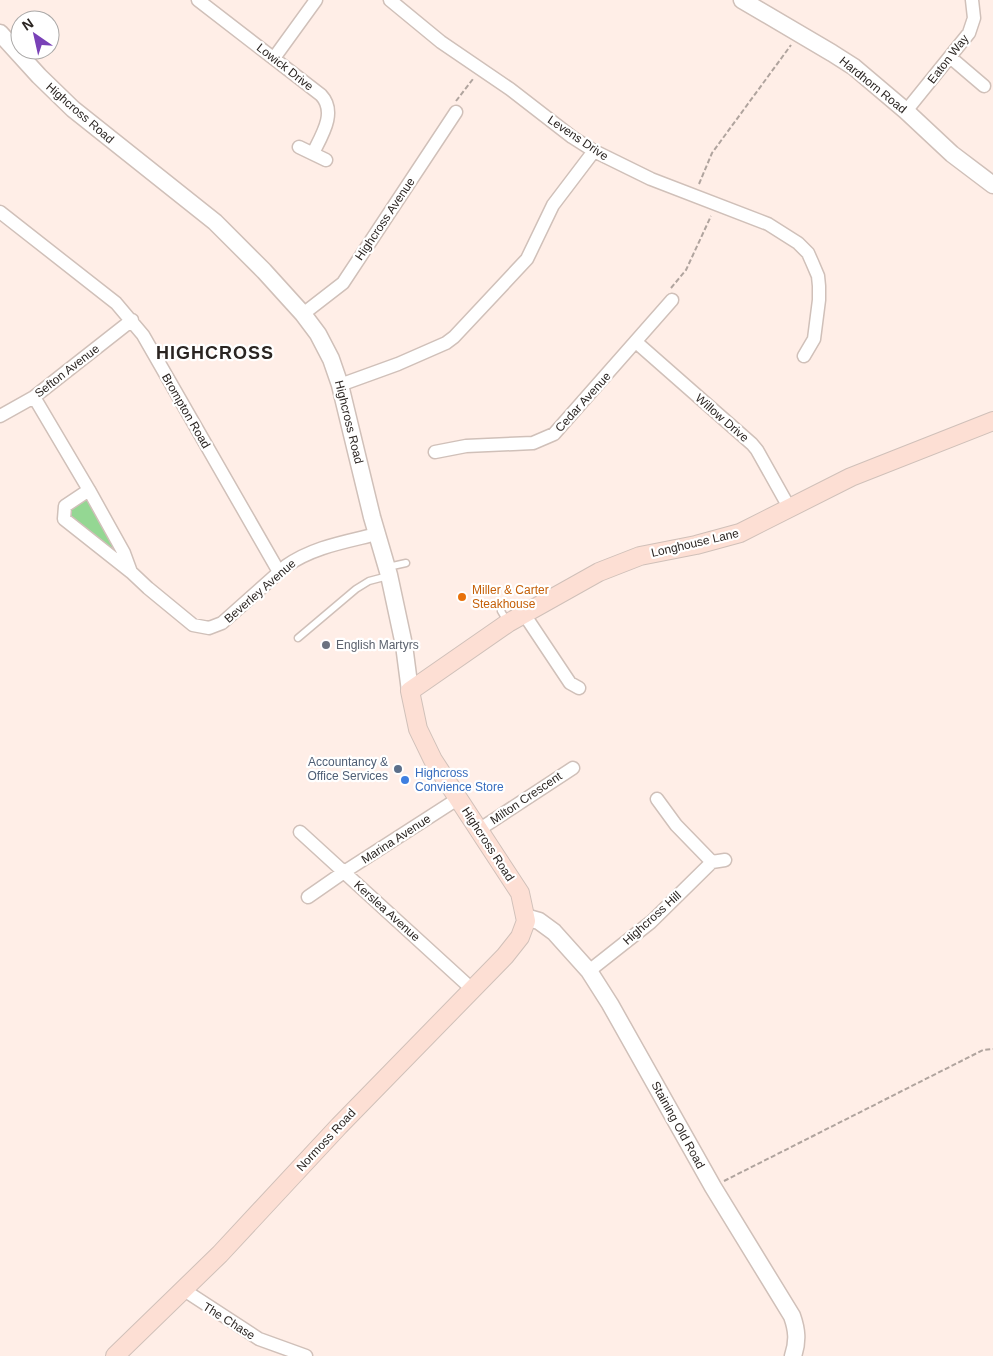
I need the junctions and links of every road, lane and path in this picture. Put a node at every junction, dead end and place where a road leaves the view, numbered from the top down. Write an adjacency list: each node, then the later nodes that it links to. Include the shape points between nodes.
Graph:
1 (198, 0): 8 (street, Lowick Drive)
2 (316, 0): 8 (street)
3 (390, 0): 10 (street, Levens Drive)
4 (972, 0): 9 (street, Eaton Way, via 972,26)
5 (749, 2): 6 (street, Hardhorn Road)
6 (799, 33): 12 (street, Hardhorn Road, via 854,67); 19 (path, via 712,153)
7 (3, 43): 23 (street, Highcross Road, via 72,109 215,222)
8 (274, 58): 16 (street, Lowick Drive, via 328,102 330,112)
9 (950, 58): 11 (street); 12 (street, Eaton Way)
10 (480, 69): 13 (path, via 452,107); 15 (street, Levens Drive)
11 (984, 86)
12 (906, 111): 18 (street, Hardhorn Road, via 952,154)
13 (456, 112): 23 (street, Highcross Avenue, via 343,283)
14 (300, 147): 16 (street)
15 (594, 151): 19 (street, Levens Drive); 27 (street, via 554,205 527,259 454,337 398,364)
16 (313, 153): 17 (street)
17 (326, 160)
18 (993, 185)
19 (694, 195): 20 (street, Levens Drive)
20 (716, 204): 22 (path, via 686,270 668,291); 26 (street, Levens Drive, via 768,224 789,236 808,253 818,276 819,300 814,338)
21 (0, 212): 24 (street, Brompton Road, via 116,303)
22 (672, 300): 25 (street, Cedar Avenue)
23 (303, 314): 27 (street, Highcross Road, via 326,347)
24 (132, 320): 28 (street, Sefton Avenue); 38 (street, Brompton Road)
25 (636, 342): 31 (street, Cedar Avenue, via 549,438 533,443 466,446); 33 (street, Willow Drive, via 752,444)
26 (804, 356)
27 (340, 385): 34 (street, Highcross Road)
28 (34, 397): 29 (street, Sefton Avenue); 32 (street, Beverley Avenue)
29 (0, 416)
30 (993, 421): 33 (main road, Longhouse Lane, via 850,477)
31 (435, 452)
32 (89, 490): 37 (street, Beverley Avenue); 37 (street, Beverley Avenue, via 65,506 64,519)
33 (790, 509): 39 (main road, Longhouse Lane, via 740,534 640,556 618,564)
34 (377, 534): 36 (street, Highcross Road); 38 (street, Beverley Avenue, via 314,550)
35 (406, 562): 36 (lane)
36 (388, 571): 40 (lane, via 356,589); 42 (street, Highcross Road)
37 (131, 572): 38 (street, Beverley Avenue, via 193,625 209,628 222,623)
38 (279, 572)
39 (524, 614): 41 (street, via 570,683); 42 (main road, Longhouse Lane, via 504,617)
40 (298, 638)
41 (579, 688)
42 (410, 691): 44 (main road, Highcross Road, via 422,739)
43 (573, 768): 46 (street, Milton Crescent)
44 (459, 798): 46 (main road, Highcross Road); 50 (street, Marina Avenue)
45 (657, 799): 49 (street, via 676,825)
46 (480, 829): 52 (main road, Highcross Road, via 520,893)
47 (300, 832): 50 (street, Kerslea Avenue)
48 (725, 860): 49 (street)
49 (712, 862): 53 (street, Highcross Hill, via 651,922)
50 (344, 872): 51 (street, Marina Avenue); 54 (street, Kerslea Avenue)
51 (308, 898)
52 (525, 917): 53 (street, Staining Old Road, via 554,932); 54 (main road, Normoss Road, via 520,937)
53 (589, 971): 56 (street, Staining Old Road)
54 (473, 990): 57 (main road, Normoss Road, via 352,1112)
55 (993, 1049): 56 (path, via 983,1050)
56 (713, 1187): 60 (street, Staining Old Road, via 792,1316 797,1329)
57 (184, 1290): 58 (main road, Normoss Road); 59 (street, The Chase, via 259,1339)
58 (115, 1356)
59 (306, 1356)
60 (793, 1356)

